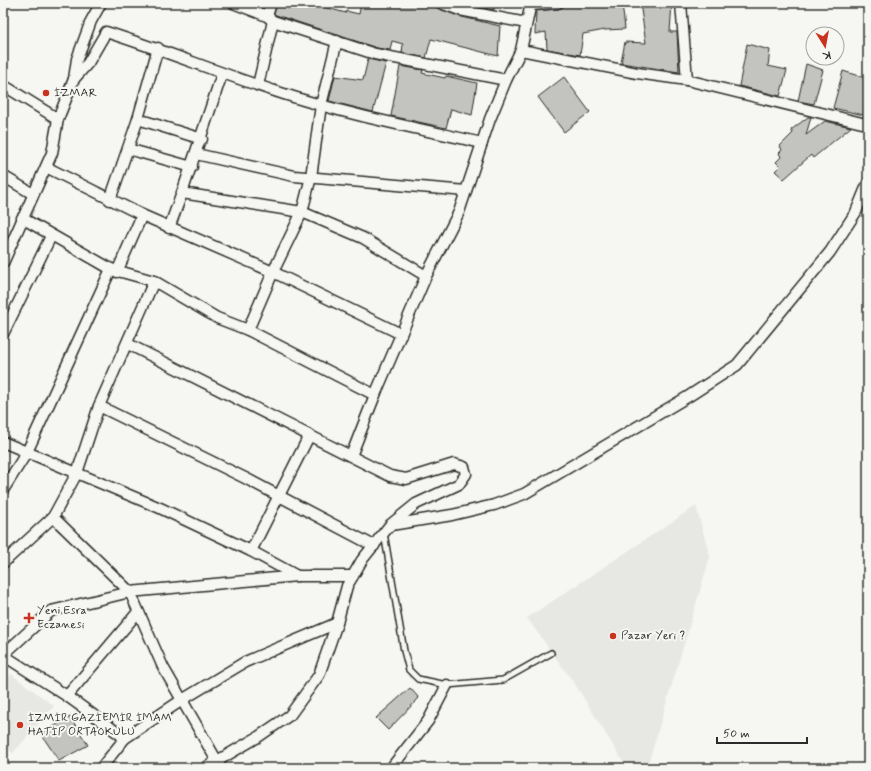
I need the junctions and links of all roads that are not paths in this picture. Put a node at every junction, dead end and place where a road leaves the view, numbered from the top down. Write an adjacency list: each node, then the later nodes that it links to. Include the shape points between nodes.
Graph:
1 (100, 3): 14 (street, via 77,59)
2 (233, 3): 8 (street)
3 (271, 3): 8 (street)
4 (441, 3): 9 (street, via 460,10)
5 (558, 3): 7 (street)
6 (681, 3): 16 (street)
7 (531, 4): 9 (street)
8 (270, 18): 10 (street); 18 (street)
9 (526, 23): 12 (street)
10 (337, 41): 15 (street, via 375,54); 19 (street)
11 (158, 48): 13 (street); 14 (street, via 106,32 88,63); 21 (street)
12 (522, 50): 15 (street); 16 (street, via 636,73)
13 (222, 74): 18 (street); 23 (street)
14 (74, 79): 20 (street)
15 (506, 80): 24 (street)
16 (687, 80): 22 (street)
17 (3, 85): 20 (street)
18 (258, 85): 19 (street)
19 (321, 104): 24 (street); 30 (street)
20 (58, 118): 27 (street, via 52,153)
21 (138, 119): 23 (street); 25 (street)
22 (868, 123)
23 (202, 139): 26 (street)
24 (482, 143): 32 (street)
25 (128, 149): 28 (street); 35 (street)
26 (196, 154): 28 (street); 30 (street, via 294,176)
27 (46, 167): 34 (street); 35 (street)
28 (192, 167): 33 (street)
29 (3, 176): 34 (street)
30 (311, 177): 32 (street); 36 (street)
31 (868, 183): 61 (street, via 856,212 830,252 737,364 689,396 524,494 494,505)
32 (466, 191): 45 (street, via 459,212)
33 (182, 193): 36 (street); 39 (street)
34 (33, 194): 38 (street)
35 (110, 200): 37 (street)
36 (302, 212): 44 (street); 45 (street, via 363,238)
37 (142, 215): 39 (street); 43 (street)
38 (22, 218): 40 (street); 41 (street)
39 (169, 228): 44 (street)
40 (51, 236): 43 (street); 48 (street)
41 (5, 252): 42 (street)
42 (3, 263)
43 (114, 270): 46 (street); 55 (street)
44 (272, 272): 47 (street); 49 (street)
45 (426, 276): 49 (street)
46 (154, 281): 47 (street, via 217,318); 50 (street)
47 (248, 330): 51 (street)
48 (3, 334)
49 (401, 334): 51 (street)
50 (128, 344): 52 (street); 53 (street)
51 (375, 395): 56 (street)
52 (99, 406): 57 (street); 59 (street)
53 (309, 436): 56 (street); 59 (street)
54 (3, 442): 55 (street)
55 (27, 452): 57 (street); 58 (street)
56 (351, 456): 61 (street, via 390,476 406,479 454,464 464,467 466,474 459,484 416,504)
57 (77, 473): 60 (street); 63 (street, via 160,508)
58 (3, 490)
59 (278, 497): 62 (street); 63 (street)
60 (53, 517): 64 (street); 67 (street)
61 (387, 528): 62 (street); 72 (lane, via 404,651 409,670 418,679)
62 (374, 546): 66 (street)
63 (251, 551): 65 (street)
64 (3, 563)
65 (296, 576): 66 (street); 67 (street)
66 (353, 576): 69 (street, via 347,586)
67 (130, 592): 68 (street); 71 (street, via 51,611)
68 (138, 612): 73 (street); 74 (street, via 163,667)
69 (337, 623): 74 (street, via 244,662); 76 (street, via 319,675 290,715)
70 (551, 653): 72 (lane, via 502,680)
71 (3, 655): 73 (street)
72 (447, 685): 79 (street, via 428,721)
73 (67, 696): 75 (street)
74 (182, 700): 75 (street); 76 (street)
75 (125, 738): 77 (street)
76 (219, 765): 78 (street)
77 (101, 768)
78 (205, 768)
79 (391, 768)

